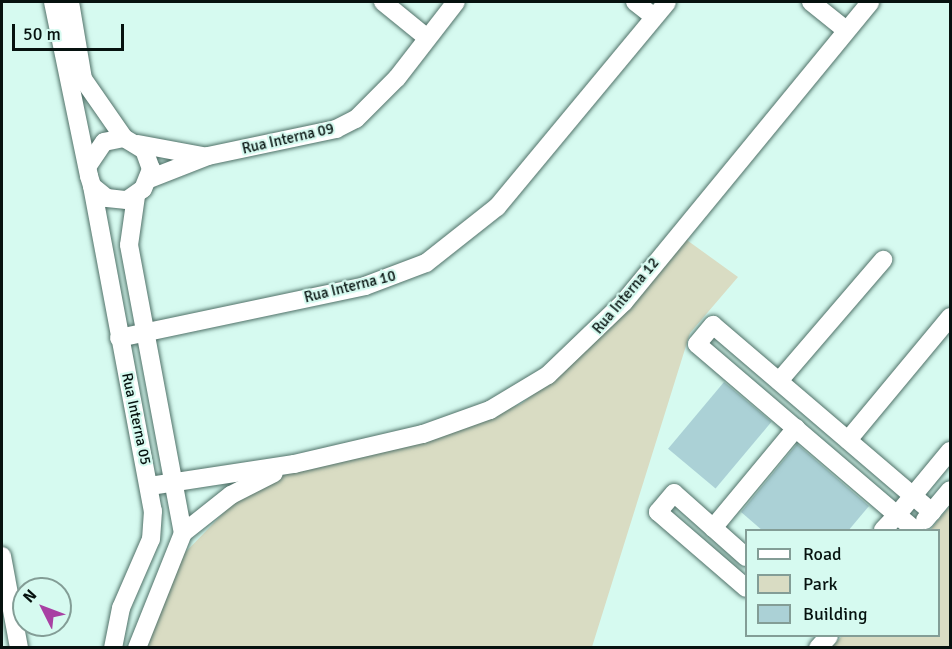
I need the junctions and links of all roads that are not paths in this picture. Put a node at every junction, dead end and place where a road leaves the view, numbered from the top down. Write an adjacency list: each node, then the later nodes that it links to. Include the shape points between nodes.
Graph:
1 (53, 2): 14 (street)
2 (70, 2): 12 (street, via 73,45 83,79)
3 (383, 2): 11 (street)
4 (456, 2): 11 (street, Rua Interna 09)
5 (635, 2): 9 (street)
6 (667, 2): 9 (street, Rua Interna 10)
7 (812, 2): 10 (street)
8 (870, 2): 10 (street, Rua Interna 12)
9 (654, 17): 20 (street, Rua Interna 10, via 497,207 426,263 365,286)
10 (846, 30): 26 (street, Rua Interna 12, via 624,302 548,375 490,410 423,434)
11 (426, 37): 13 (street, Rua Interna 09, via 398,78 356,119 336,129)
12 (131, 141): 13 (street, Rua Interna 09); 14 (street, via 104,142); 15 (street, via 149,159)
13 (208, 156): 15 (street, Rua Interna 09)
14 (88, 166): 16 (street)
15 (149, 179): 17 (street)
16 (92, 186): 17 (street, via 117,201); 21 (street, Rua Interna 05)
17 (136, 196): 20 (street, Rua Interna 05, via 129,245)
18 (883, 260): 22 (street)
19 (950, 318): 24 (street)
20 (146, 332): 21 (street, Rua Interna 10); 27 (street, Rua Interna 05)
21 (119, 338): 28 (street, Rua Interna 05)
22 (779, 381): 23 (street, via 713,325 697,344); 24 (street)
23 (796, 428): 32 (street); 33 (street)
24 (848, 440): 30 (street)
25 (951, 451): 30 (street)
26 (294, 464): 27 (street, Rua Interna 12); 37 (street, Rua Interna 12, via 231,495)
27 (177, 482): 28 (street, Rua Interna 12); 37 (street, Rua Interna 05)
28 (150, 486): 42 (street, Rua Interna 05, via 152,539 124,600)
29 (951, 490): 31 (street)
30 (913, 496): 31 (street); 32 (street)
31 (932, 512): 36 (street)
32 (897, 515): 34 (street); 35 (street)
33 (713, 528): 38 (street); 40 (street, via 674,493 658,512)
34 (886, 529)
35 (914, 529)
36 (918, 529)
37 (183, 533): 43 (street, Rua Interna 05)
38 (745, 555)
39 (2, 556): 41 (street)
40 (745, 586)
41 (19, 648)
42 (113, 648)
43 (137, 648)

